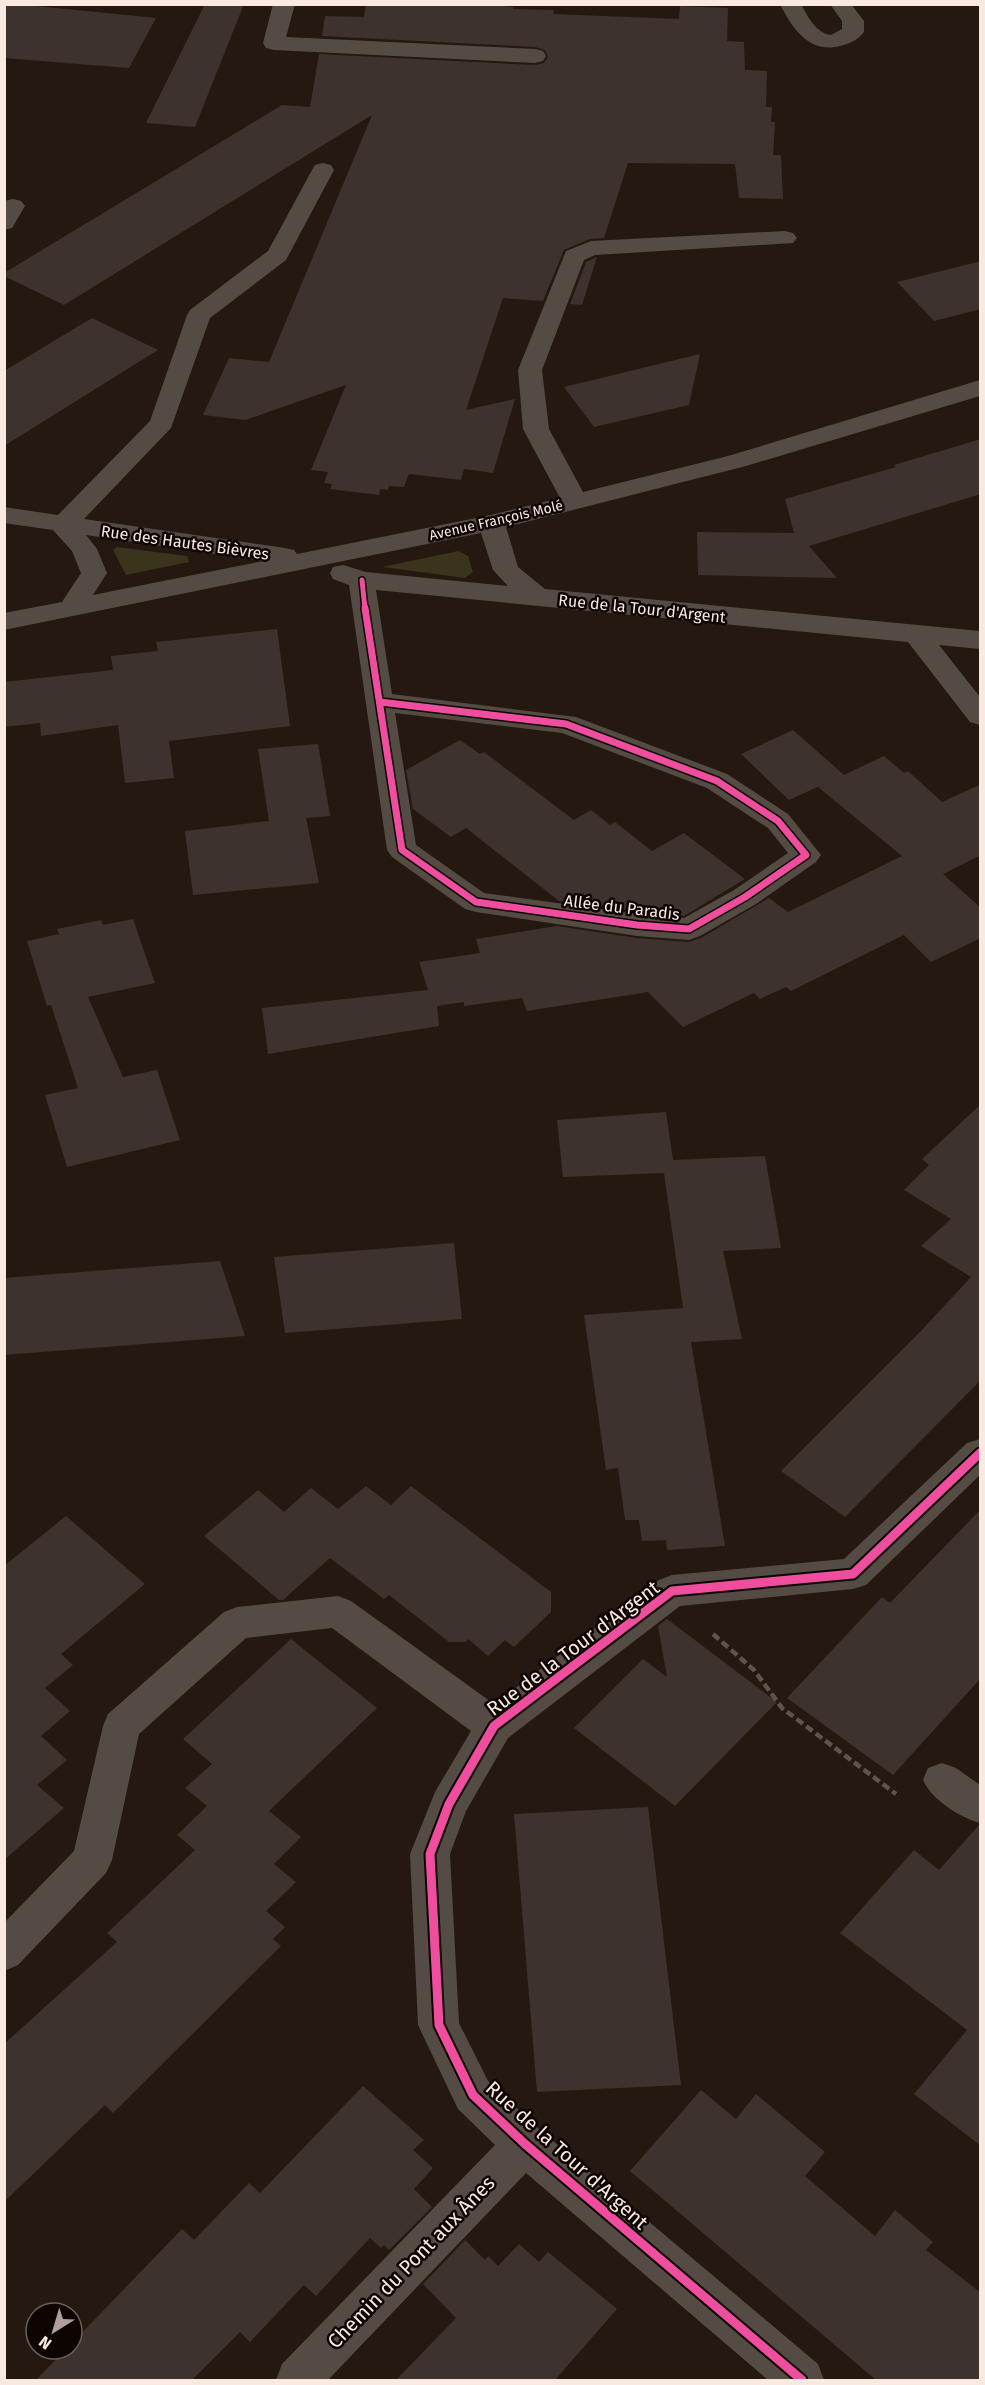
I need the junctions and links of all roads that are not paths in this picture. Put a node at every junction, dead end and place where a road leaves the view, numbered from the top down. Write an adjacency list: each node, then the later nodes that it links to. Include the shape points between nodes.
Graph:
1 (284, 4): 4 (street, via 274,43)
2 (790, 4): 3 (street, via 802,28 818,40 843,40 853,32 853,21)
3 (840, 4)
4 (535, 56)
5 (323, 170): 11 (street, via 278,255 199,315 162,423)
6 (785, 238): 8 (street, via 591,249 574,256 530,370 536,429)
7 (981, 388): 8 (street, Avenue François Molé, via 737,461)
8 (575, 502): 10 (street, Avenue François Molé)
9 (4, 515): 11 (street, Rue des Hautes Bièvres)
10 (491, 523): 12 (street, Avenue François Molé); 14 (street, Rue de la Tour d'Argent, via 506,570)
11 (63, 525): 12 (street, Rue des Hautes Bièvres); 15 (street, Rue des Hautes Bièvres, via 84,549 94,573)
12 (307, 559): 13 (street, Rue de la Tour d'Argent); 15 (street, Avenue François Molé)
13 (362, 580): 14 (street, Rue de la Tour d'Argent); 19 (street, Allée du Paradis)
14 (539, 598): 17 (street, Rue de la Tour d'Argent)
15 (72, 607): 16 (street, Avenue François Molé)
16 (4, 622)
17 (917, 635): 18 (street, Rue de la Tour d'Argent); 20 (street)
18 (981, 640)
19 (380, 702): 19 (street, Allée du Paradis, via 566,724 717,781 778,821 806,855 746,897 689,929 476,902 402,850)
20 (981, 716)
21 (981, 1453): 22 (street, Rue de la Tour d'Argent, via 853,1574 672,1591)
22 (494, 1726): 25 (street, via 338,1612 237,1623 122,1726 92,1860); 26 (street, Rue de la Tour d'Argent, via 449,1804 430,1854 439,2025 473,2095)
23 (942, 1780): 24 (street)
24 (981, 1806)
25 (4, 1952)
26 (525, 2144): 27 (street, Chemin du Pont aux Ânes); 28 (street, Rue de la Tour d'Argent)
27 (298, 2380)
28 (802, 2380)

